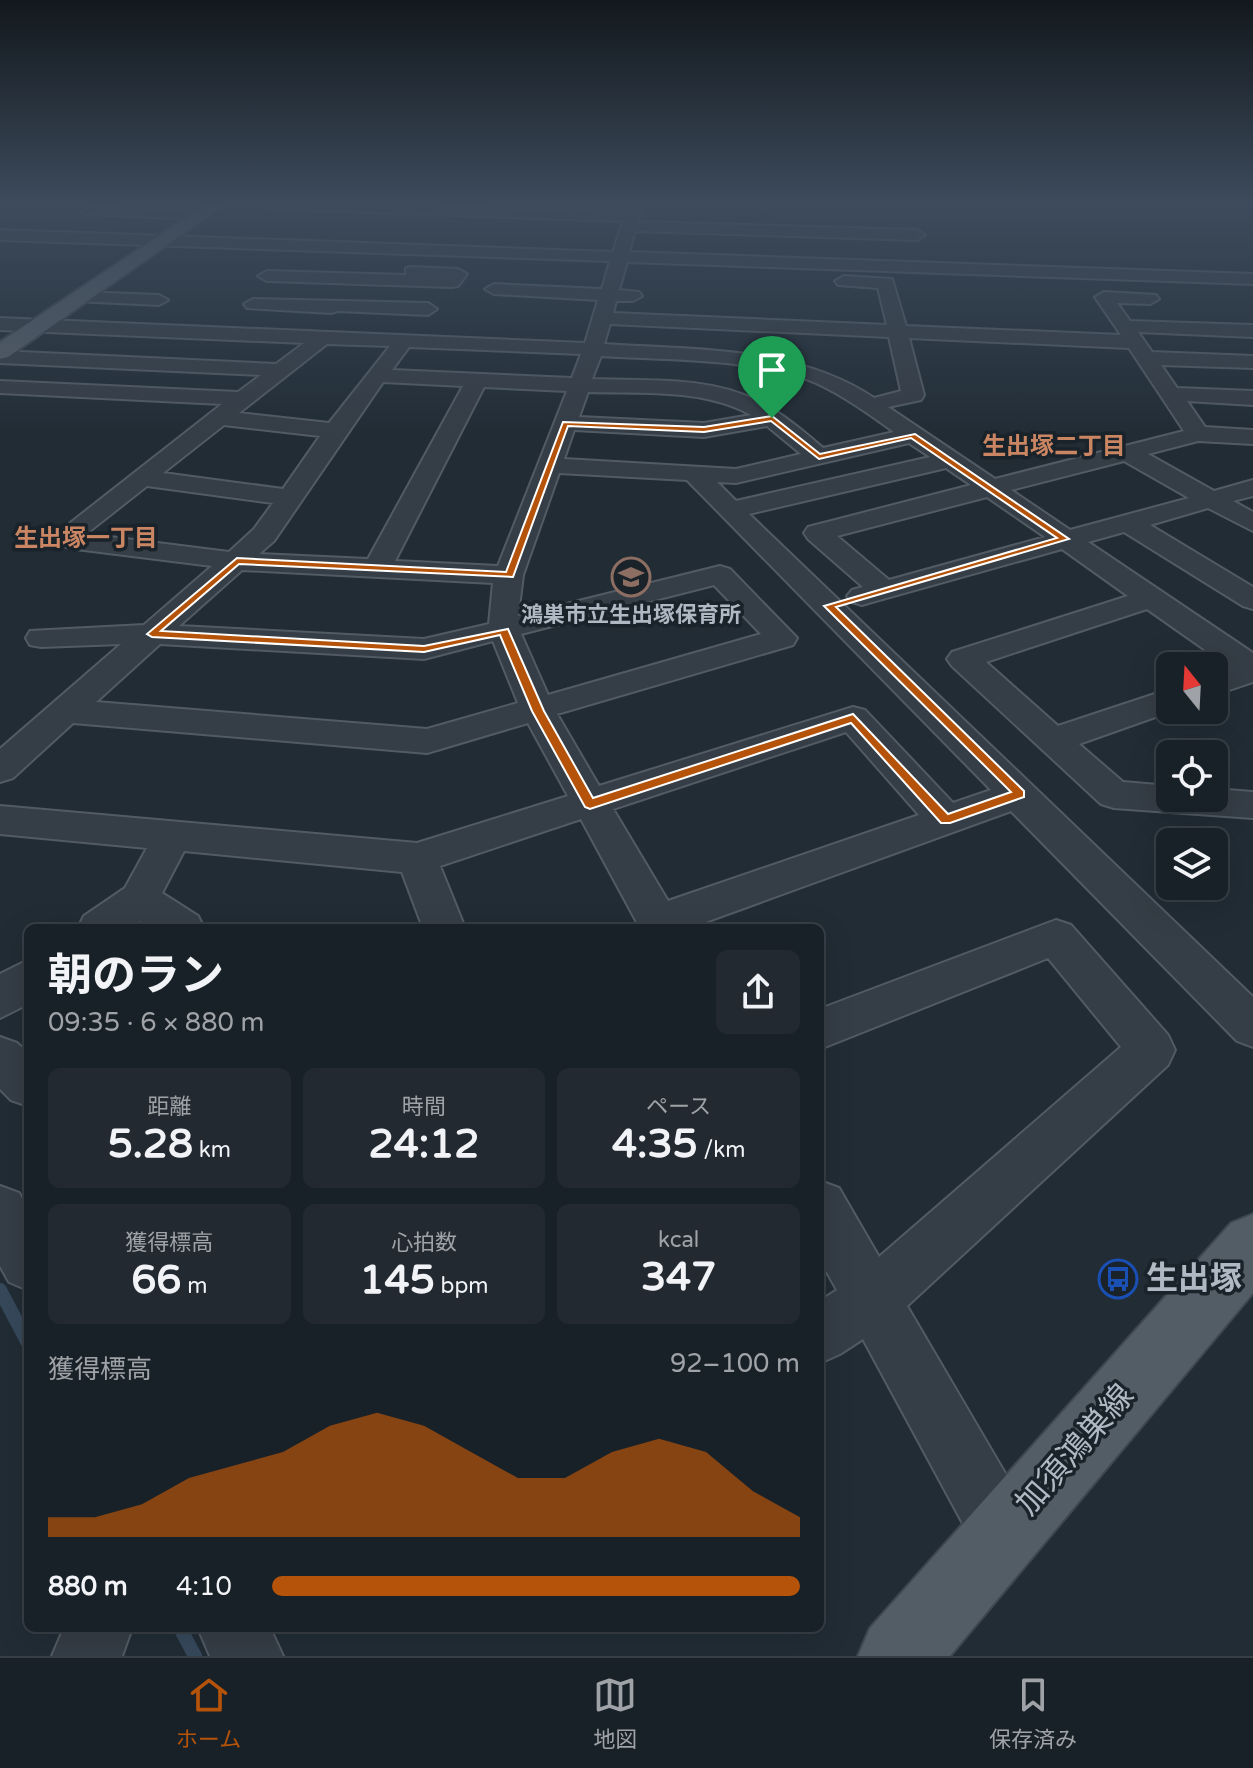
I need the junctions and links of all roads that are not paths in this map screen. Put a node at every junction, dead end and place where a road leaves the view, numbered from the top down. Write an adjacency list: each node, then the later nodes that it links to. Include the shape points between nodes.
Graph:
1 (107, 279): 8 (main road)
2 (358, 279): 12 (street)
3 (611, 279): 6 (street)
4 (844, 279): 18 (street, via 886,283 884,306)
5 (494, 289): 6 (street)
6 (607, 295): 9 (street); 16 (street)
7 (251, 296): 12 (street)
8 (81, 297): 11 (street); 15 (main road)
9 (655, 297)
10 (1164, 299): 21 (street, via 1104,297)
11 (159, 300)
12 (335, 302): 13 (street); 19 (street)
13 (434, 303)
14 (0, 324): 15 (street)
15 (39, 326): 19 (street); 22 (main road)
16 (594, 329): 18 (street); 20 (street); 27 (street); 32 (street, via 820,377)
17 (1253, 331): 21 (street)
18 (899, 332): 21 (street); 32 (street, via 913,395)
19 (315, 337): 20 (street); 24 (street)
20 (404, 341): 25 (street)
21 (1135, 342): 23 (street); 29 (street)
22 (0, 354): 24 (street)
23 (1253, 362)
24 (282, 370): 31 (street)
25 (378, 376): 26 (street); 36 (street)
26 (477, 380): 27 (street); 55 (street)
27 (580, 384): 34 (street, via 732,396); 35 (street)
28 (0, 387): 31 (street)
29 (1171, 394): 30 (street); 37 (street)
30 (1253, 398)
31 (244, 399): 33 (street)
32 (870, 405): 38 (street)
33 (220, 418): 36 (street); 45 (street)
34 (772, 418): 35 (street, via 704,430); 41 (street)
35 (565, 423): 43 (street)
36 (335, 431): 48 (street)
37 (1198, 434): 39 (street); 40 (street)
38 (912, 435): 41 (street); 42 (street)
39 (1253, 437)
40 (1128, 453): 46 (street); 49 (street)
41 (819, 457): 44 (street, via 736,476)
42 (949, 460): 46 (street); 50 (street)
43 (550, 465): 44 (street); 56 (street)
44 (693, 473): 50 (street)
45 (143, 478): 48 (street); 54 (street, via 70,537)
46 (992, 488): 53 (street); 57 (street, via 817,533)
47 (1253, 488): 49 (street)
48 (291, 498): 54 (street)
49 (1212, 499): 51 (street); 52 (street)
50 (731, 510): 60 (street)
51 (1127, 522): 53 (street); 59 (street)
52 (1253, 523)
53 (1064, 539): 57 (street); 58 (street)
54 (237, 561): 55 (street); 62 (street)
55 (377, 569): 56 (street)
56 (509, 575): 61 (street)
57 (884, 590): 60 (street)
58 (1150, 598): 64 (street); 69 (street, via 963,659)
59 (1253, 600)
60 (829, 606): 71 (street)
61 (504, 631): 62 (street, via 424,649); 68 (street); 68 (street, via 720,575 782,638)
62 (152, 634): 63 (street); 67 (street)
63 (41, 638)
64 (1253, 670): 65 (street)
65 (1228, 680)
66 (1156, 705): 69 (street)
67 (65, 711): 68 (street, via 427,741); 70 (street)
68 (538, 711): 72 (street)
69 (1053, 740): 73 (street, via 1114,795)
70 (0, 769)
71 (1020, 794): 75 (street); 87 (street)
72 (590, 804): 75 (street, via 853,718); 77 (street); 82 (street)
73 (1253, 805)
74 (0, 820): 76 (street)
75 (946, 820): 83 (street)
76 (173, 836): 77 (street); 78 (street)
77 (417, 858): 81 (street)
78 (139, 899): 79 (street); 80 (street)
79 (105, 924)
80 (177, 924)
81 (442, 924)
82 (659, 924)
83 (663, 924)
84 (24, 982): 85 (street)
85 (0, 999)
86 (824, 1027): 94 (street, via 1056,937 1152,1050)
87 (1253, 1027)
88 (0, 1058): 89 (street)
89 (24, 1080)
90 (0, 1212): 93 (street)
91 (824, 1214): 94 (street)
92 (1253, 1245): 96 (main road, 加須鴻巣線)
93 (24, 1256)
94 (873, 1299): 95 (street); 96 (street)
95 (824, 1331)
96 (1003, 1532): 101 (main road, 加須鴻巣線)
97 (96, 1632): 99 (street)
98 (234, 1632): 100 (street)
99 (87, 1656)
100 (248, 1656)
101 (898, 1656)

